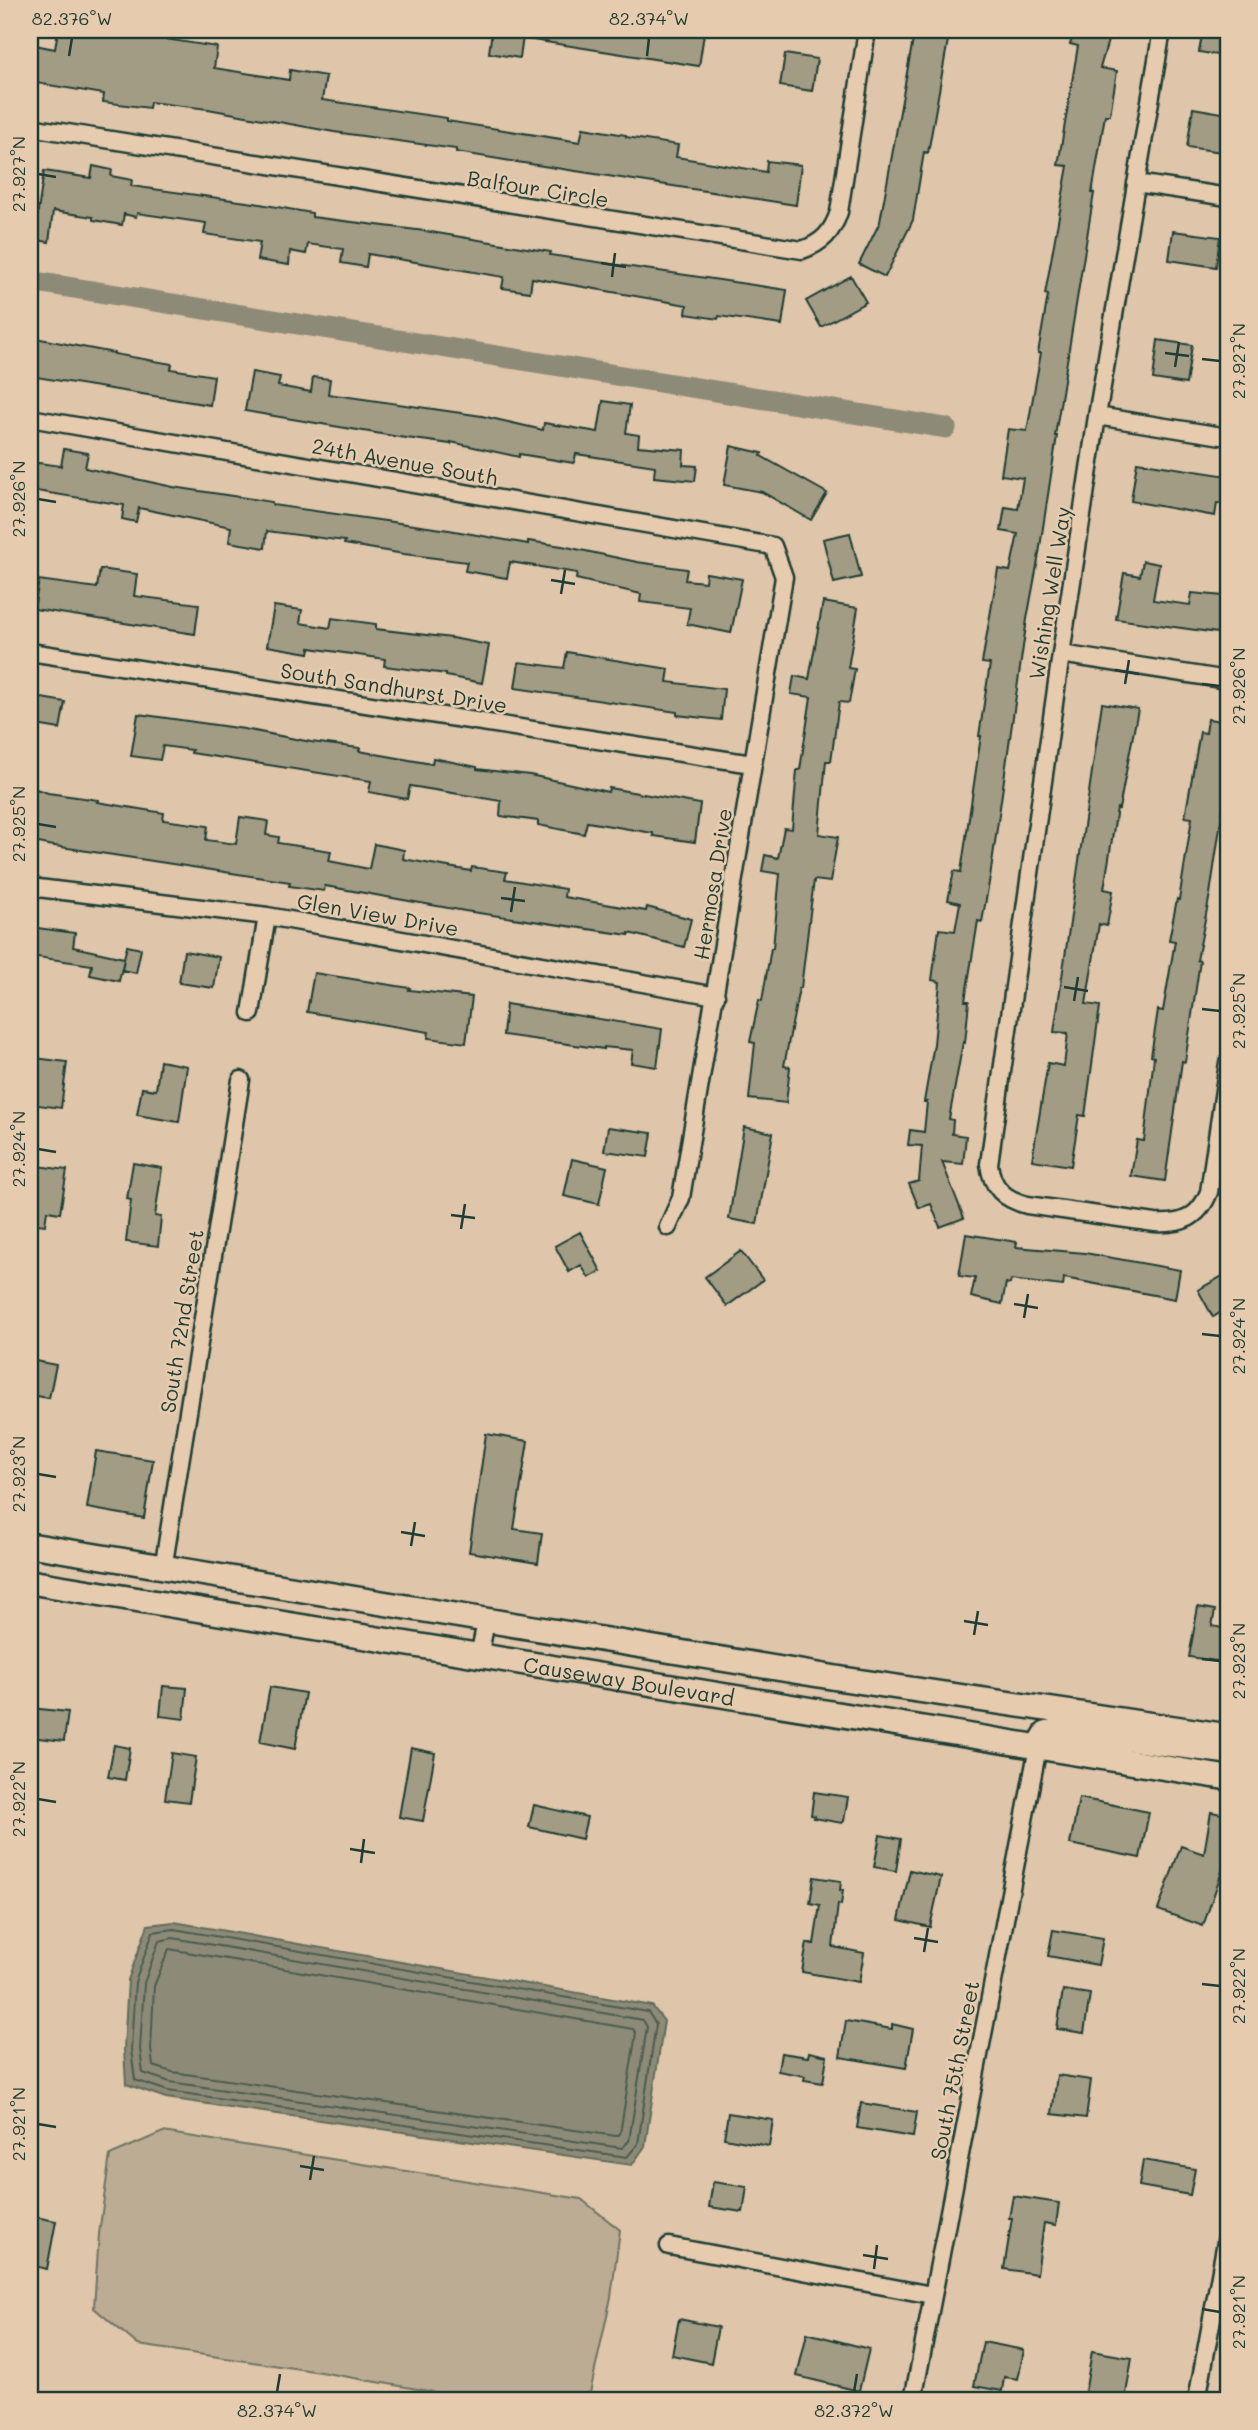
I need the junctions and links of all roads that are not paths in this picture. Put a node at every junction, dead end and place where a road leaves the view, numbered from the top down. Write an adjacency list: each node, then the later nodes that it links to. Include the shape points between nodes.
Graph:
1 (867, 30): 3 (street, Balfour Circle, via 839,212 824,239 802,250)
2 (1162, 30): 4 (street, Wishing Well Way)
3 (30, 127)
4 (1136, 183): 5 (street); 6 (street, Wishing Well Way)
5 (1228, 197)
6 (1097, 416): 8 (street); 11 (street, Wishing Well Way)
7 (30, 418): 9 (street, 24th Avenue South)
8 (1228, 437)
9 (773, 546): 13 (street, Hermosa Drive, via 784,577)
10 (30, 652): 13 (street, South Sandhurst Drive)
11 (1061, 654): 12 (street); 18 (street, Wishing Well Way, via 990,1175 1013,1201 1181,1223 1198,1210 1209,1192)
12 (1228, 680)
13 (752, 764): 16 (street, Hermosa Drive)
14 (30, 887): 15 (street, Glen View Drive)
15 (267, 916): 16 (street, Glen View Drive); 17 (street)
16 (716, 996): 20 (street, Hermosa Drive, via 681,1198)
17 (251, 1013)
18 (1228, 1063)
19 (241, 1080): 22 (street, South 72nd Street)
20 (668, 1227)
21 (30, 1545): 22 (main road, Causeway Boulevard)
22 (163, 1569): 24 (main road, Causeway Boulevard)
23 (30, 1583): 25 (main road, Causeway Boulevard)
24 (486, 1622): 25 (street); 26 (main road, Causeway Boulevard)
25 (479, 1656): 27 (main road, Causeway Boulevard)
26 (1228, 1736)
27 (1038, 1747): 28 (main road, via 1046,1734 1062,1730); 29 (main road, Causeway Boulevard); 32 (street, South 75th Street)
28 (1228, 1752)
29 (1228, 1778)
30 (1228, 2231): 34 (street)
31 (669, 2246): 32 (street)
32 (932, 2295): 33 (street, South 75th Street)
33 (913, 2400)
34 (1197, 2400)

